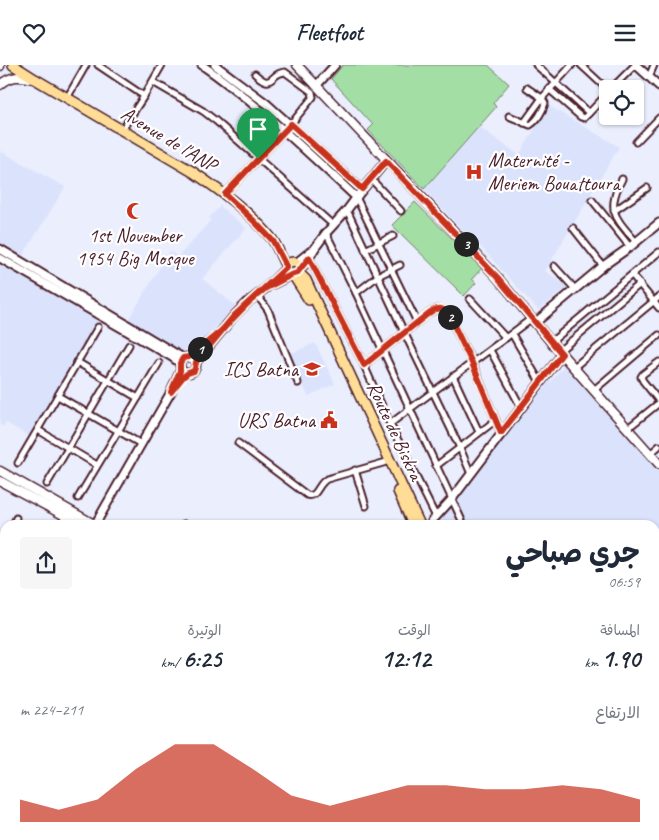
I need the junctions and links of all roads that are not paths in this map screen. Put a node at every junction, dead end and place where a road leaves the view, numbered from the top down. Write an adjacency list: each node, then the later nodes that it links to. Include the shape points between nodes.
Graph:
1 (13, 65): 16 (main road, Avenue de l'ANP)
2 (86, 65): 28 (street)
3 (98, 65): 26 (street)
4 (162, 65): 18 (street)
5 (202, 65): 35 (street, via 240,92)
6 (216, 65): 33 (street)
7 (297, 65): 22 (main road)
8 (335, 65): 22 (street)
9 (536, 65): 20 (street)
10 (572, 65): 20 (street)
11 (581, 65): 19 (street)
12 (636, 65): 15 (street); 17 (street)
13 (654, 65): 15 (street)
14 (255, 74): 33 (street, via 267,82 285,72 312,92 312,99)
15 (648, 77): 23 (street)
16 (35, 79): 21 (main road, via 16,76); 28 (main road, Avenue de l'ANP)
17 (620, 80)
18 (152, 82): 26 (street); 37 (street, via 203,111)
19 (599, 82)
20 (555, 83): 25 (street); 30 (street)
21 (0, 85)
22 (316, 86): 38 (main road)
23 (659, 86)
24 (527, 88): 27 (street)
25 (549, 89): 27 (street); 30 (street, via 581,117)
26 (144, 96): 34 (street)
27 (542, 97): 31 (street, via 524,123)
28 (67, 98): 34 (main road, Avenue de l'ANP)
29 (599, 101): 30 (street)
30 (589, 113)
31 (509, 116)
32 (659, 118): 36 (street)
33 (291, 124): 35 (street); 41 (street)
34 (122, 130): 43 (main road, Avenue de l'ANP)
35 (284, 131): 37 (street); 44 (street)
36 (636, 141)
37 (258, 159): 43 (street); 50 (street)
38 (386, 161): 39 (street); 78 (main road)
39 (371, 179): 41 (street); 47 (street)
40 (622, 179): 48 (street, via 614,196)
41 (362, 189): 44 (street)
42 (647, 189): 48 (street)
43 (225, 194): 65 (main road, Avenue de l'ANP, via 279,245)
44 (356, 197): 46 (street); 54 (street)
45 (592, 200): 55 (street)
46 (347, 210): 50 (street); 58 (street)
47 (401, 211)
48 (614, 211): 55 (street)
49 (659, 223): 55 (street)
50 (333, 225): 52 (street)
51 (573, 228): 64 (street)
52 (326, 233): 56 (street); 71 (street)
53 (393, 236): 54 (street)
54 (378, 243): 58 (street); 66 (street)
55 (633, 245): 64 (street)
56 (315, 248): 61 (street); 65 (street)
57 (0, 249): 76 (street)
58 (365, 250): 68 (street)
59 (659, 252): 67 (street)
60 (0, 257): 76 (street)
61 (309, 258): 65 (street, via 305,265); 97 (street)
62 (400, 265): 66 (street)
63 (554, 266): 70 (street)
64 (603, 266): 70 (street)
65 (293, 269): 72 (street); 126 (main road, Route de Biskra)
66 (391, 269): 68 (street); 79 (street)
67 (632, 275): 69 (street); 86 (street)
68 (378, 276): 71 (street); 82 (street)
69 (640, 284): 75 (street); 90 (street)
70 (575, 289): 78 (street)
71 (356, 293): 88 (street)
72 (258, 295): 81 (street); 103 (street, via 269,309)
73 (659, 297): 75 (street)
74 (470, 299): 85 (street)
75 (654, 302): 77 (street); 98 (street)
76 (85, 303): 91 (street)
77 (659, 308)
78 (534, 320): 83 (street); 86 (main road)
79 (417, 322): 82 (street); 96 (street, via 435,309 444,310)
80 (98, 327): 94 (street)
81 (221, 331): 91 (street); 92 (street)
82 (404, 332): 88 (street); 106 (street)
83 (512, 334): 85 (street); 102 (street)
84 (659, 335): 104 (street)
85 (506, 338): 89 (street)
86 (551, 341): 90 (main road)
87 (129, 345): 101 (street)
88 (382, 350): 97 (street); 111 (street)
89 (490, 350): 96 (street); 110 (street)
90 (561, 352): 98 (main road); 102 (street)
91 (183, 362): 92 (street, via 194,359); 99 (street, via 183,371); 105 (street)
92 (196, 362): 99 (street, via 194,371)
93 (659, 362): 109 (street, via 641,377)
94 (77, 363): 101 (street); 107 (street)
95 (159, 363): 108 (street)
96 (472, 363): 100 (street); 113 (street)
97 (364, 365): 114 (street)
98 (574, 367): 104 (main road)
99 (188, 373): 105 (street)
100 (453, 376): 106 (street); 118 (street)
101 (108, 381): 108 (street); 112 (street)
102 (540, 382): 110 (street)
103 (298, 383)
104 (594, 390): 115 (main road)
105 (171, 392): 121 (street)
106 (432, 392): 111 (street); 124 (street)
107 (58, 395): 112 (street); 116 (street)
108 (138, 398): 117 (street)
109 (659, 402): 115 (street)
110 (521, 407): 119 (street)
111 (410, 408): 114 (street); 130 (street)
112 (88, 414): 117 (street); 123 (street)
113 (496, 420): 118 (street); 119 (street)
114 (390, 424): 143 (street)
115 (628, 428): 125 (main road)
116 (38, 430): 123 (street); 127 (street)
117 (118, 431): 121 (street); 129 (street)
118 (479, 432): 124 (street)
119 (501, 433): 133 (street)
120 (238, 443): 131 (street, via 309,495 314,495 323,481)
121 (141, 444): 141 (street)
122 (659, 446): 125 (street)
123 (68, 448): 129 (street); 135 (street)
124 (460, 448): 130 (street); 133 (street)
125 (650, 454): 128 (main road)
126 (387, 461): 131 (street); 142 (main road, Route de Biskra)
127 (18, 463)
128 (659, 464)
129 (97, 465): 136 (street)
130 (436, 466): 137 (street)
131 (355, 470): 138 (street)
132 (0, 471): 140 (main road)
133 (470, 474): 137 (street)
134 (0, 481): 139 (main road)
135 (47, 484)
136 (78, 498)
137 (452, 499): 144 (street); 145 (street)
138 (366, 506)
139 (73, 520)
140 (87, 520)
141 (96, 520)
142 (414, 520)
143 (433, 520)
144 (434, 520)
145 (462, 520)

